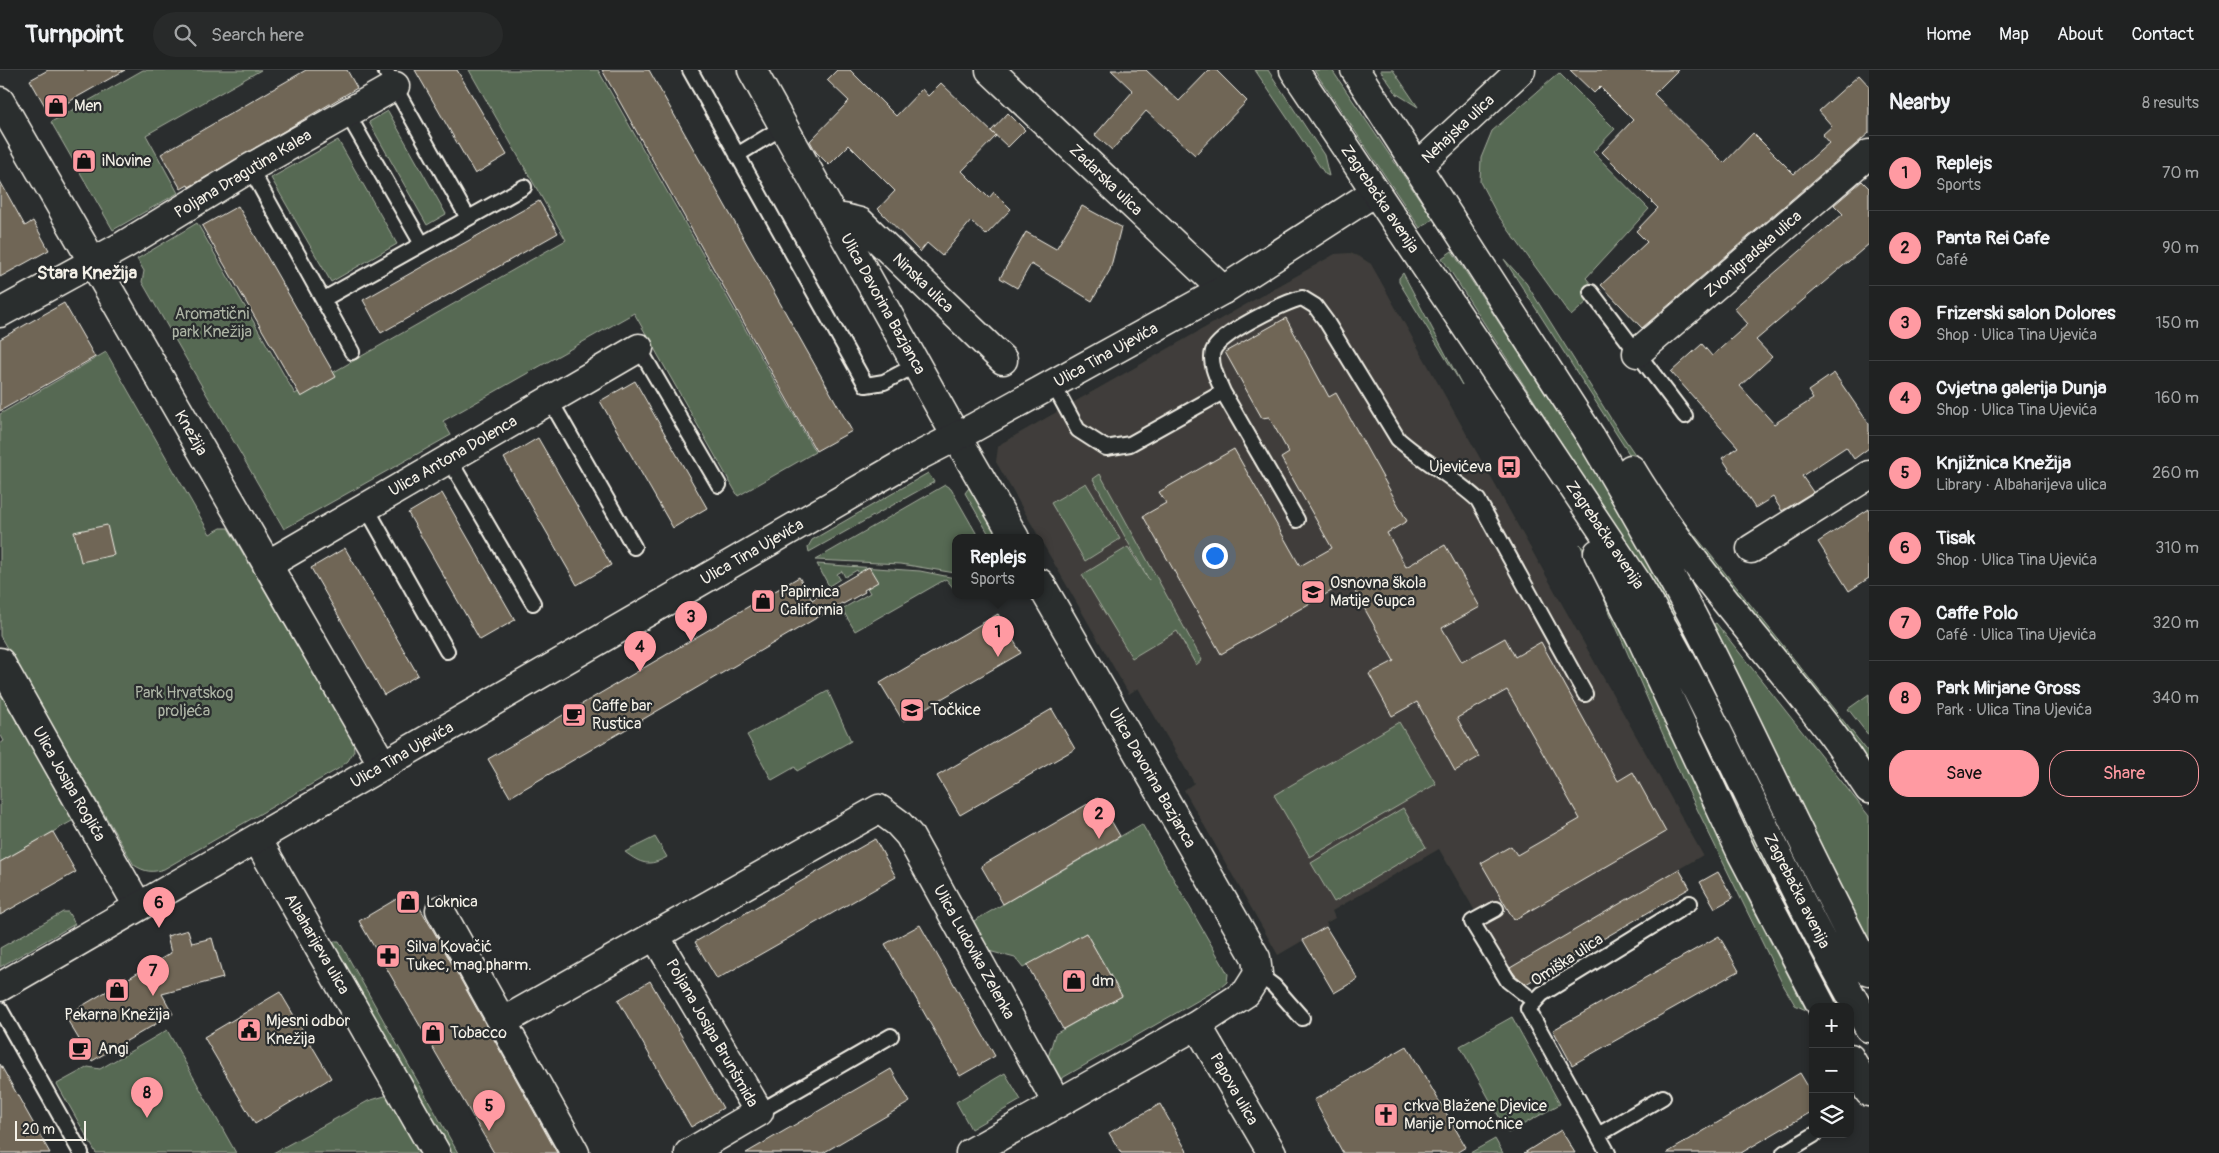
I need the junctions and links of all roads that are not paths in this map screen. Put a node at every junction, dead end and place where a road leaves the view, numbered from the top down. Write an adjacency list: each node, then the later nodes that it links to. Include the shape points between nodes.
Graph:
1 (690, 70): 12 (lane)
2 (752, 70): 10 (street, Ulica Davorina Bazjanca)
3 (990, 70): 21 (street, Zadarska ulica)
4 (1294, 70): 16 (street, Zagrebačka avenija)
5 (1355, 70): 14 (street, Zagrebačka avenija)
6 (1522, 70): 14 (street, Nehajska ulica)
7 (390, 78): 9 (street, Poljana Dragutina Kalea); 17 (lane)
8 (0, 101): 20 (street, Knežija)
9 (347, 113): 13 (street, Poljana Dragutina Kalea); 19 (lane)
10 (783, 127): 12 (lane); 18 (street, Ulica Davorina Bazjanca)
11 (1869, 154): 27 (street, Zvonigradska ulica)
12 (737, 155): 29 (lane, via 866,385 884,382)
13 (250, 168): 20 (street, Poljana Dragutina Kalea); 23 (lane)
14 (1417, 168): 32 (street, Zagrebačka avenija)
15 (524, 187): 17 (lane)
16 (1375, 192): 21 (street, Ulica Tina Ujevića); 36 (street, Zagrebačka avenija)
17 (468, 218): 19 (lane)
18 (838, 221): 28 (street, Ninska ulica, via 844,218 860,222); 29 (street, Ulica Davorina Bazjanca)
19 (422, 244): 23 (lane)
20 (92, 261): 24 (street, Poljana Dragutina Kalea); 45 (street, Knežija)
21 (1223, 290): 30 (street, Ulica Tina Ujevića)
22 (1591, 292): 27 (lane)
23 (324, 299): 26 (lane)
24 (0, 313)
25 (639, 348): 33 (street, Ulica Antona Dolenca); 39 (lane)
26 (352, 352)
27 (1637, 353): 34 (lane)
28 (1003, 360)
29 (916, 365): 35 (street, Ulica Davorina Bazjanca)
30 (1053, 384): 31 (lane, via 1078,430 1106,448 1130,444); 35 (street, Ulica Tina Ujevića)
31 (1223, 392): 41 (lane); 50 (lane, via 1214,371 1212,352 1220,339 1288,301 1302,298 1315,306 1398,439 1478,500)
32 (1564, 394): 52 (street, via 1606,433 1678,539 1829,731); 59 (street, Zagrebačka avenija, via 1626,496 1692,616)
33 (550, 400): 37 (street, Ulica Antona Dolenca); 43 (lane)
34 (1685, 416)
35 (957, 436): 42 (street, Ulica Davorina Bazjanca); 51 (street, Ulica Tina Ujevića)
36 (1553, 457): 63 (street, via 1572,506 1622,598 1742,854); 68 (street, Zagrebačka avenija, via 1665,628)
37 (449, 459): 40 (street, Ulica Antona Dolenca); 47 (lane)
38 (1869, 475): 44 (street)
39 (719, 485)
40 (366, 507): 45 (street, Ulica Antona Dolenca); 48 (lane)
41 (1297, 520)
42 (1013, 534)
43 (634, 547)
44 (1751, 549)
45 (267, 565): 51 (street, Knežija)
46 (1044, 590): 60 (street, Ulica Davorina Bazjanca, via 1256,958)
47 (533, 603)
48 (447, 651)
49 (0, 662): 55 (street, Ulica Josipa Roglića)
50 (1585, 694)
51 (383, 765): 53 (street, Ulica Tina Ujevića)
52 (1869, 789)
53 (257, 839): 55 (street, Ulica Tina Ujevića); 78 (street, Albaharijeva ulica)
54 (1690, 903): 62 (lane, Omiška ulica)
55 (138, 906): 61 (street, Ulica Tina Ujevića)
56 (1496, 909): 62 (lane, via 1472,922 1508,981)
57 (440, 910): 66 (street)
58 (655, 936): 66 (street); 73 (street, Ulica Ludovika Zelenka, via 879,809 909,835); 74 (street, Poljana Josipa Brunšmida)
59 (1869, 971)
60 (1258, 974): 65 (lane, via 1274,986); 67 (street, via 1246,993)
61 (0, 987)
62 (1534, 1002): 75 (lane, Omiška ulica, via 1528,1009)
63 (1820, 1003)
64 (0, 1009): 77 (lane)
65 (1302, 1018)
66 (502, 1022): 79 (street)
67 (1197, 1025): 73 (street); 82 (street, Papova ulica)
68 (1869, 1028)
69 (891, 1036): 74 (lane)
70 (1854, 1065): 71 (street)
71 (1869, 1092)
72 (1663, 1097): 75 (lane)
73 (1057, 1103): 81 (street)
74 (759, 1112): 80 (street, Poljana Josipa Brunšmida)
75 (1598, 1135): 83 (lane, Omiška ulica)
76 (1809, 1138): 84 (lane)
77 (81, 1153)
78 (436, 1153)
79 (575, 1153)
80 (689, 1153)
81 (970, 1153)
82 (1272, 1153)
83 (1608, 1153)
84 (1784, 1153)

